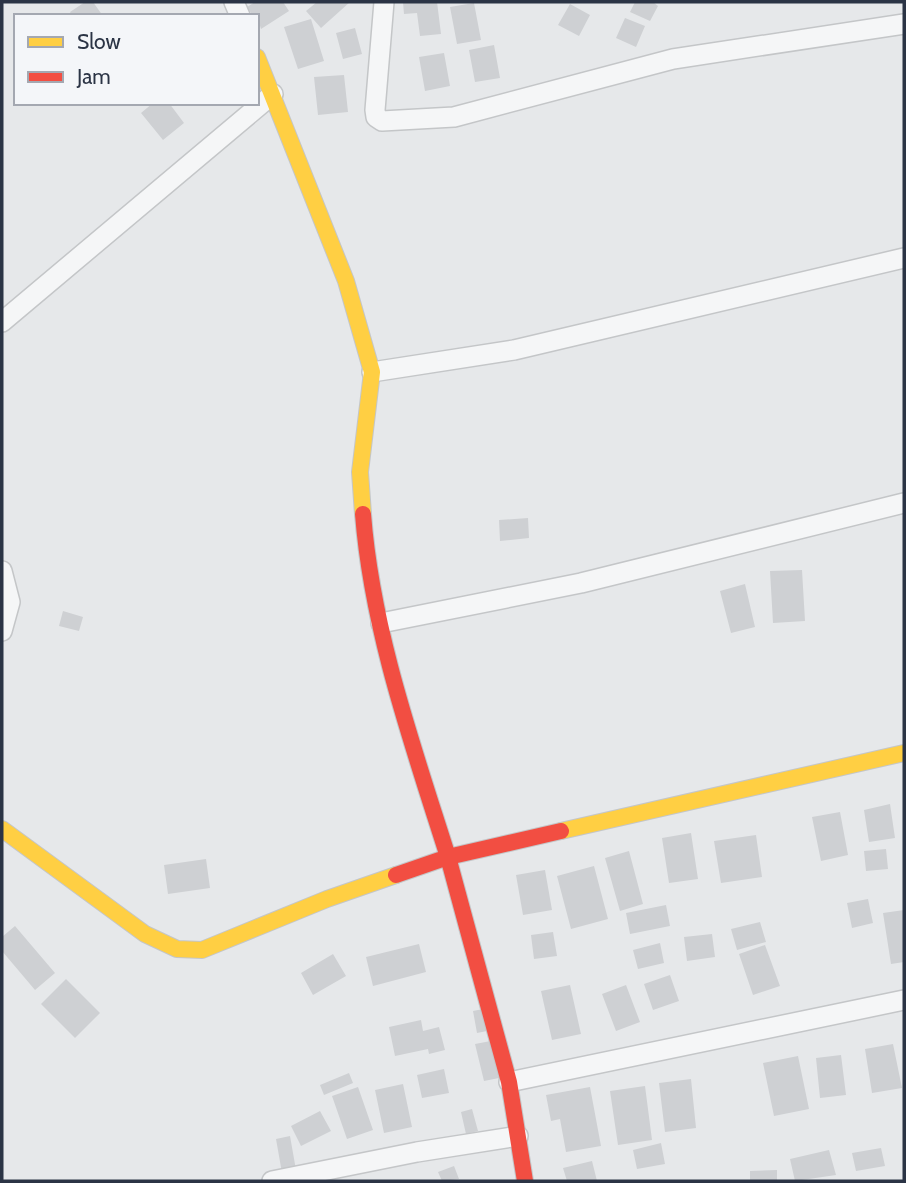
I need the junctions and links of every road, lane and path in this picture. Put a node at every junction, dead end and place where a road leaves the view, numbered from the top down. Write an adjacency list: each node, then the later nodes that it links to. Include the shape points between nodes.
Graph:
1 (384, 2): 2 (street, via 375,110 382,121 454,117 673,59)
2 (904, 24)
3 (259, 62): 4 (street)
4 (273, 94): 6 (street); 7 (street, via 346,281)
5 (904, 258): 7 (street, via 514,350)
6 (2, 322)
7 (372, 372): 10 (street, via 360,472 367,565)
8 (904, 503): 10 (street, via 580,583)
9 (2, 571): 11 (street, via 10,602)
10 (381, 623): 14 (street)
11 (2, 631)
12 (904, 753): 14 (street)
13 (2, 829): 14 (street, via 145,934 191,951 219,946 327,899)
14 (448, 857): 16 (street)
15 (904, 1000): 16 (street)
16 (509, 1082): 17 (street)
17 (518, 1136): 18 (street); 19 (street)
18 (272, 1181)
19 (525, 1181)

